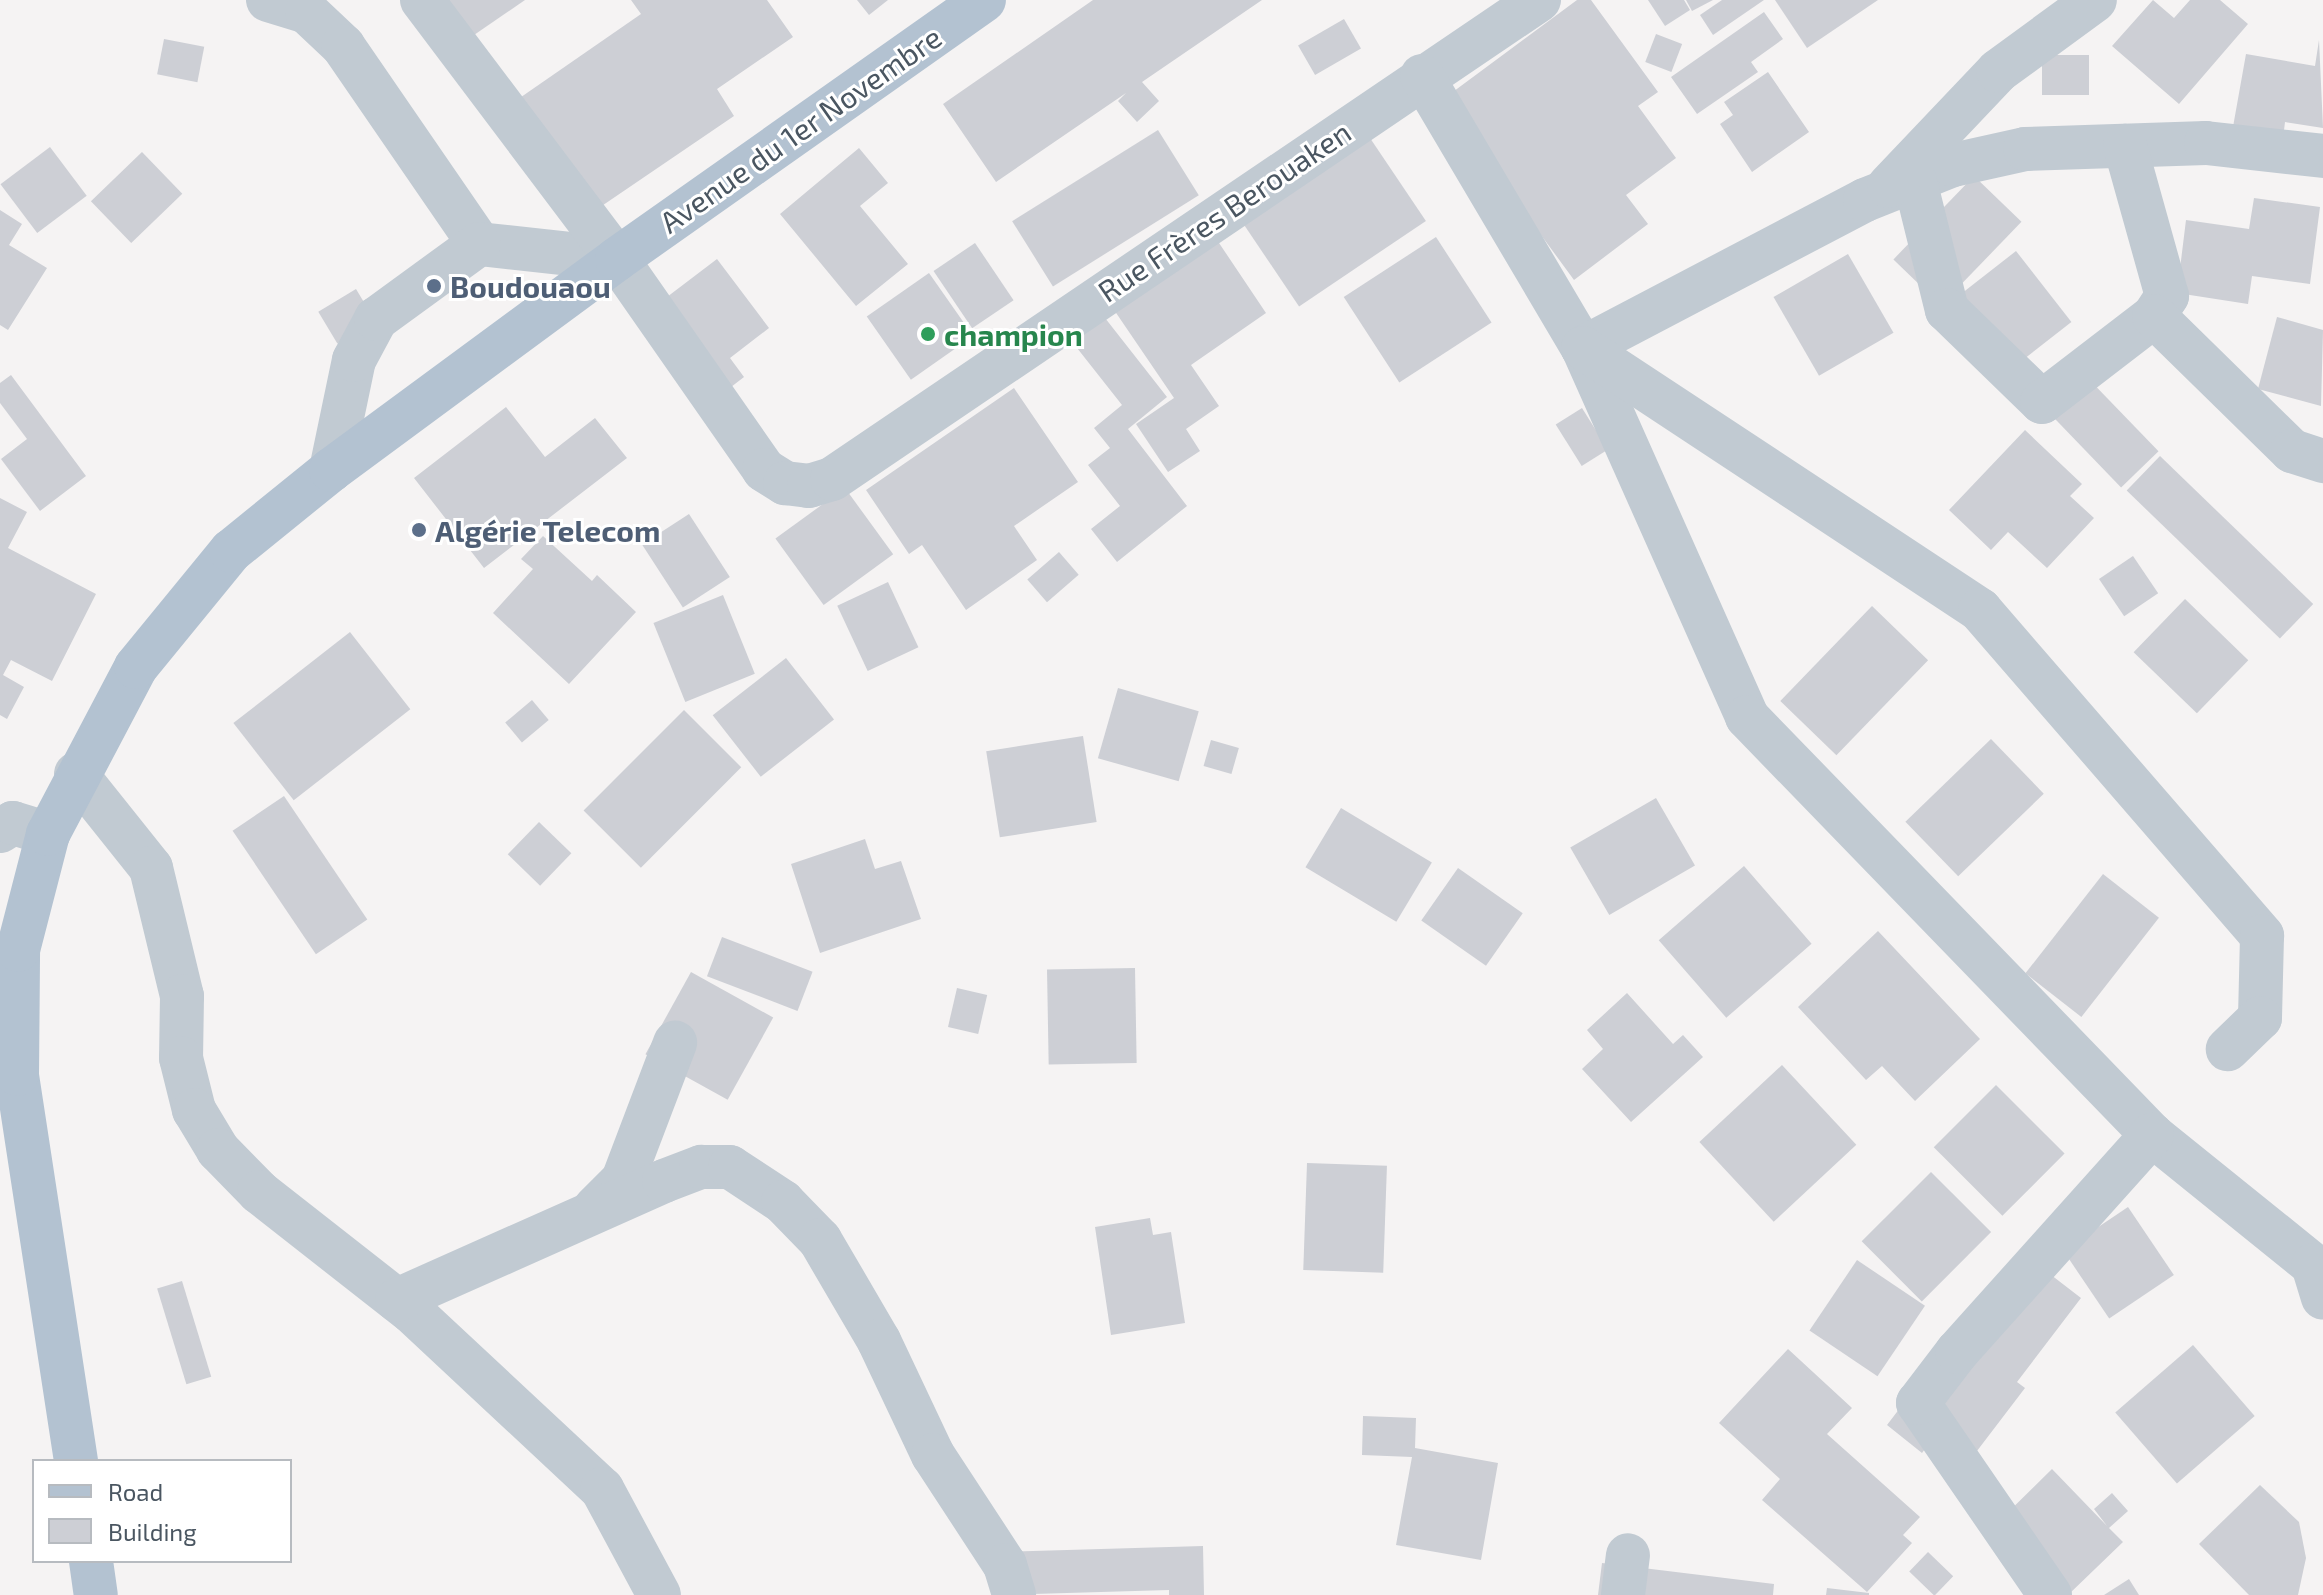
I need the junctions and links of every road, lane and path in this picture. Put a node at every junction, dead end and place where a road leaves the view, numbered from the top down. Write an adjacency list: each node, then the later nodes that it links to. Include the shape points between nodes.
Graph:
1 (268, 0): 10 (street, via 307,12 343,46)
2 (422, 0): 11 (street)
3 (984, 0): 11 (main road, Avenue du 1er Novembre)
4 (1539, 0): 6 (street, Rue Frères Berouaken)
5 (2095, 0): 9 (street, via 1998,71)
6 (1422, 76): 11 (street, Rue Frères Berouaken, via 832,479 809,486 785,483 764,470); 13 (street)
7 (2125, 146): 8 (street, via 2206,143); 9 (street, via 2025,149 1953,165); 12 (street, via 2167,296)
8 (2323, 156)
9 (1898, 187): 12 (street, via 1947,310 2042,402); 13 (street)
10 (479, 244): 11 (street); 15 (street, via 376,319 354,360)
11 (617, 259): 15 (main road, Avenue du 1er Novembre)
12 (2154, 316): 14 (street, via 2292,451)
13 (1583, 348): 20 (street, via 1980,610 2262,936 2260,1018); 21 (street, via 1747,717)
14 (2323, 461)
15 (331, 470): 16 (main road, Avenue du 1er Novembre, via 231,551 136,667)
16 (76, 774): 18 (main road, Avenue du 1er Novembre); 24 (street, via 151,868 182,996 181,1058 194,1110 218,1150 259,1192)
17 (0, 831): 18 (street, via 13,823)
18 (48, 834): 25 (main road, Avenue du 1er Novembre, via 18,950 17,1074)
19 (675, 1043): 22 (street, via 623,1180)
20 (2228, 1049)
21 (2152, 1135): 23 (street, via 2313,1265); 30 (street, via 1957,1352 1918,1403)
22 (594, 1210): 24 (street); 29 (street, via 701,1167 730,1167 783,1202 820,1240 845,1280 933,1455 1005,1565)
23 (2323, 1298)
24 (397, 1300): 28 (street, via 602,1489)
25 (76, 1459)
26 (91, 1563): 27 (main road)
27 (96, 1595)
28 (659, 1595)
29 (1014, 1595)
30 (2050, 1595)

